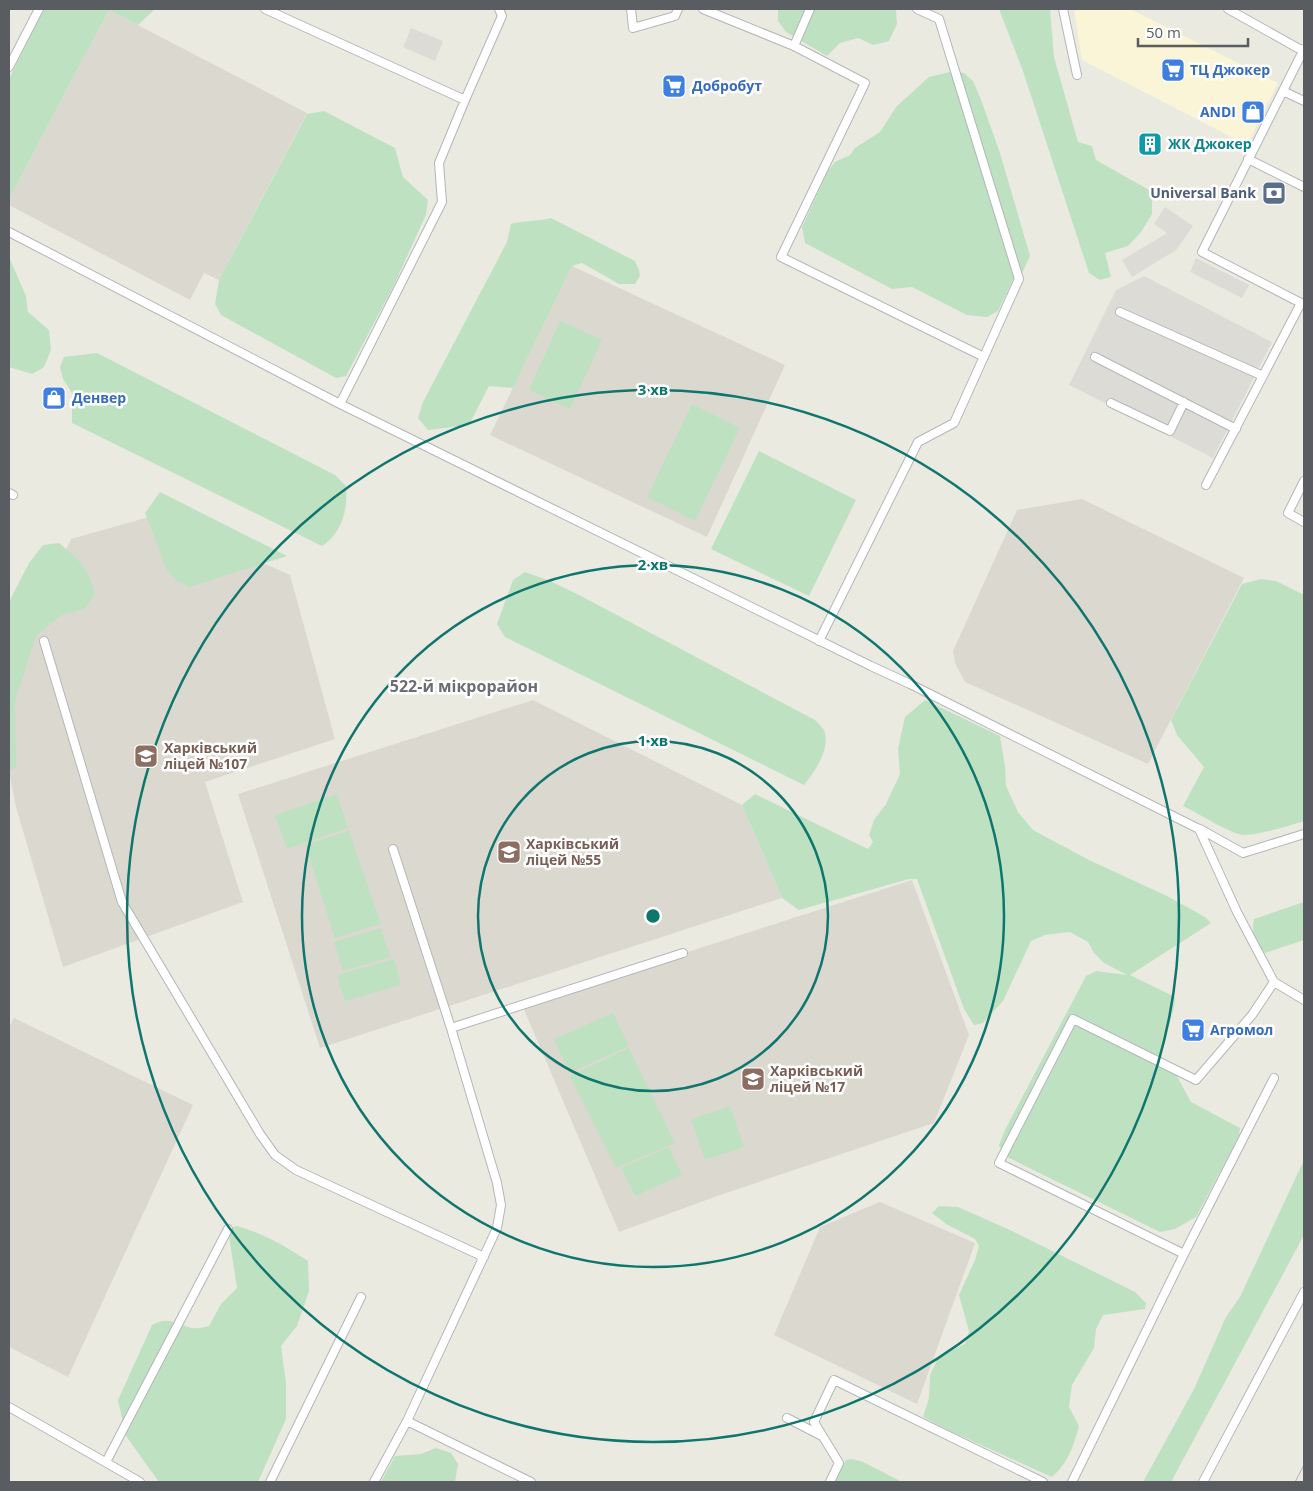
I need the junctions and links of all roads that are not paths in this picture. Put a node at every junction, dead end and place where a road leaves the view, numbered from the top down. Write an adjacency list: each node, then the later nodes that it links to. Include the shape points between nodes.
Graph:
1 (39, 9): 13 (lane)
2 (265, 9): 16 (lane)
3 (500, 9): 16 (lane, via 502,16)
4 (631, 9): 5 (lane, via 633,28 675,16)
5 (678, 9)
6 (703, 9): 11 (lane)
7 (810, 9): 11 (lane)
8 (917, 9): 23 (lane, via 939,19 1019,279)
9 (1063, 9): 14 (lane)
10 (1228, 9): 12 (lane)
11 (794, 46): 23 (lane, via 865,83 781,257)
12 (1304, 50): 15 (lane)
13 (9, 67)
14 (1077, 76)
15 (1282, 91): 17 (lane); 18 (lane)
16 (465, 100): 28 (lane, via 439,163 442,202)
17 (1304, 101)
18 (1248, 159): 19 (lane); 21 (lane, via 1202,252)
19 (1304, 187)
20 (9, 232): 28 (lane)
21 (1302, 304): 25 (lane)
22 (1120, 312): 25 (lane)
23 (984, 357): 34 (lane, via 954,423 918,442)
24 (1095, 357): 27 (lane)
25 (1263, 376): 29 (lane)
26 (1111, 402): 27 (lane, via 1170,431)
27 (1184, 402): 29 (lane)
28 (340, 404): 34 (lane)
29 (1236, 429): 31 (lane)
30 (1304, 481): 32 (lane, via 1288,513)
31 (1206, 485)
32 (1304, 522)
33 (44, 641): 45 (lane, via 122,902 260,1134 275,1155 296,1170)
34 (820, 641): 35 (lane)
35 (1199, 829): 36 (lane, via 1243,853); 39 (lane)
36 (1304, 834)
37 (393, 849): 41 (lane)
38 (683, 953): 41 (lane)
39 (1274, 982): 40 (lane); 44 (lane, via 1252,1015 1196,1080 1073,1019 999,1163)
40 (1304, 1000)
41 (451, 1028): 45 (lane, via 501,1206 497,1228)
42 (1274, 1078): 44 (lane)
43 (228, 1229): 52 (lane)
44 (1184, 1254): 59 (lane)
45 (484, 1257): 50 (lane)
46 (1304, 1292): 60 (lane)
47 (361, 1297): 54 (lane)
48 (9, 1407): 52 (lane)
49 (787, 1418): 51 (lane)
50 (407, 1421): 55 (lane); 56 (lane)
51 (823, 1438): 57 (lane, via 839,1463); 58 (lane, via 814,1422 834,1380)
52 (106, 1462): 53 (lane)
53 (140, 1482)
54 (270, 1482)
55 (374, 1482)
56 (531, 1482)
57 (830, 1482)
58 (1043, 1482)
59 (1072, 1482)
60 (1203, 1482)

